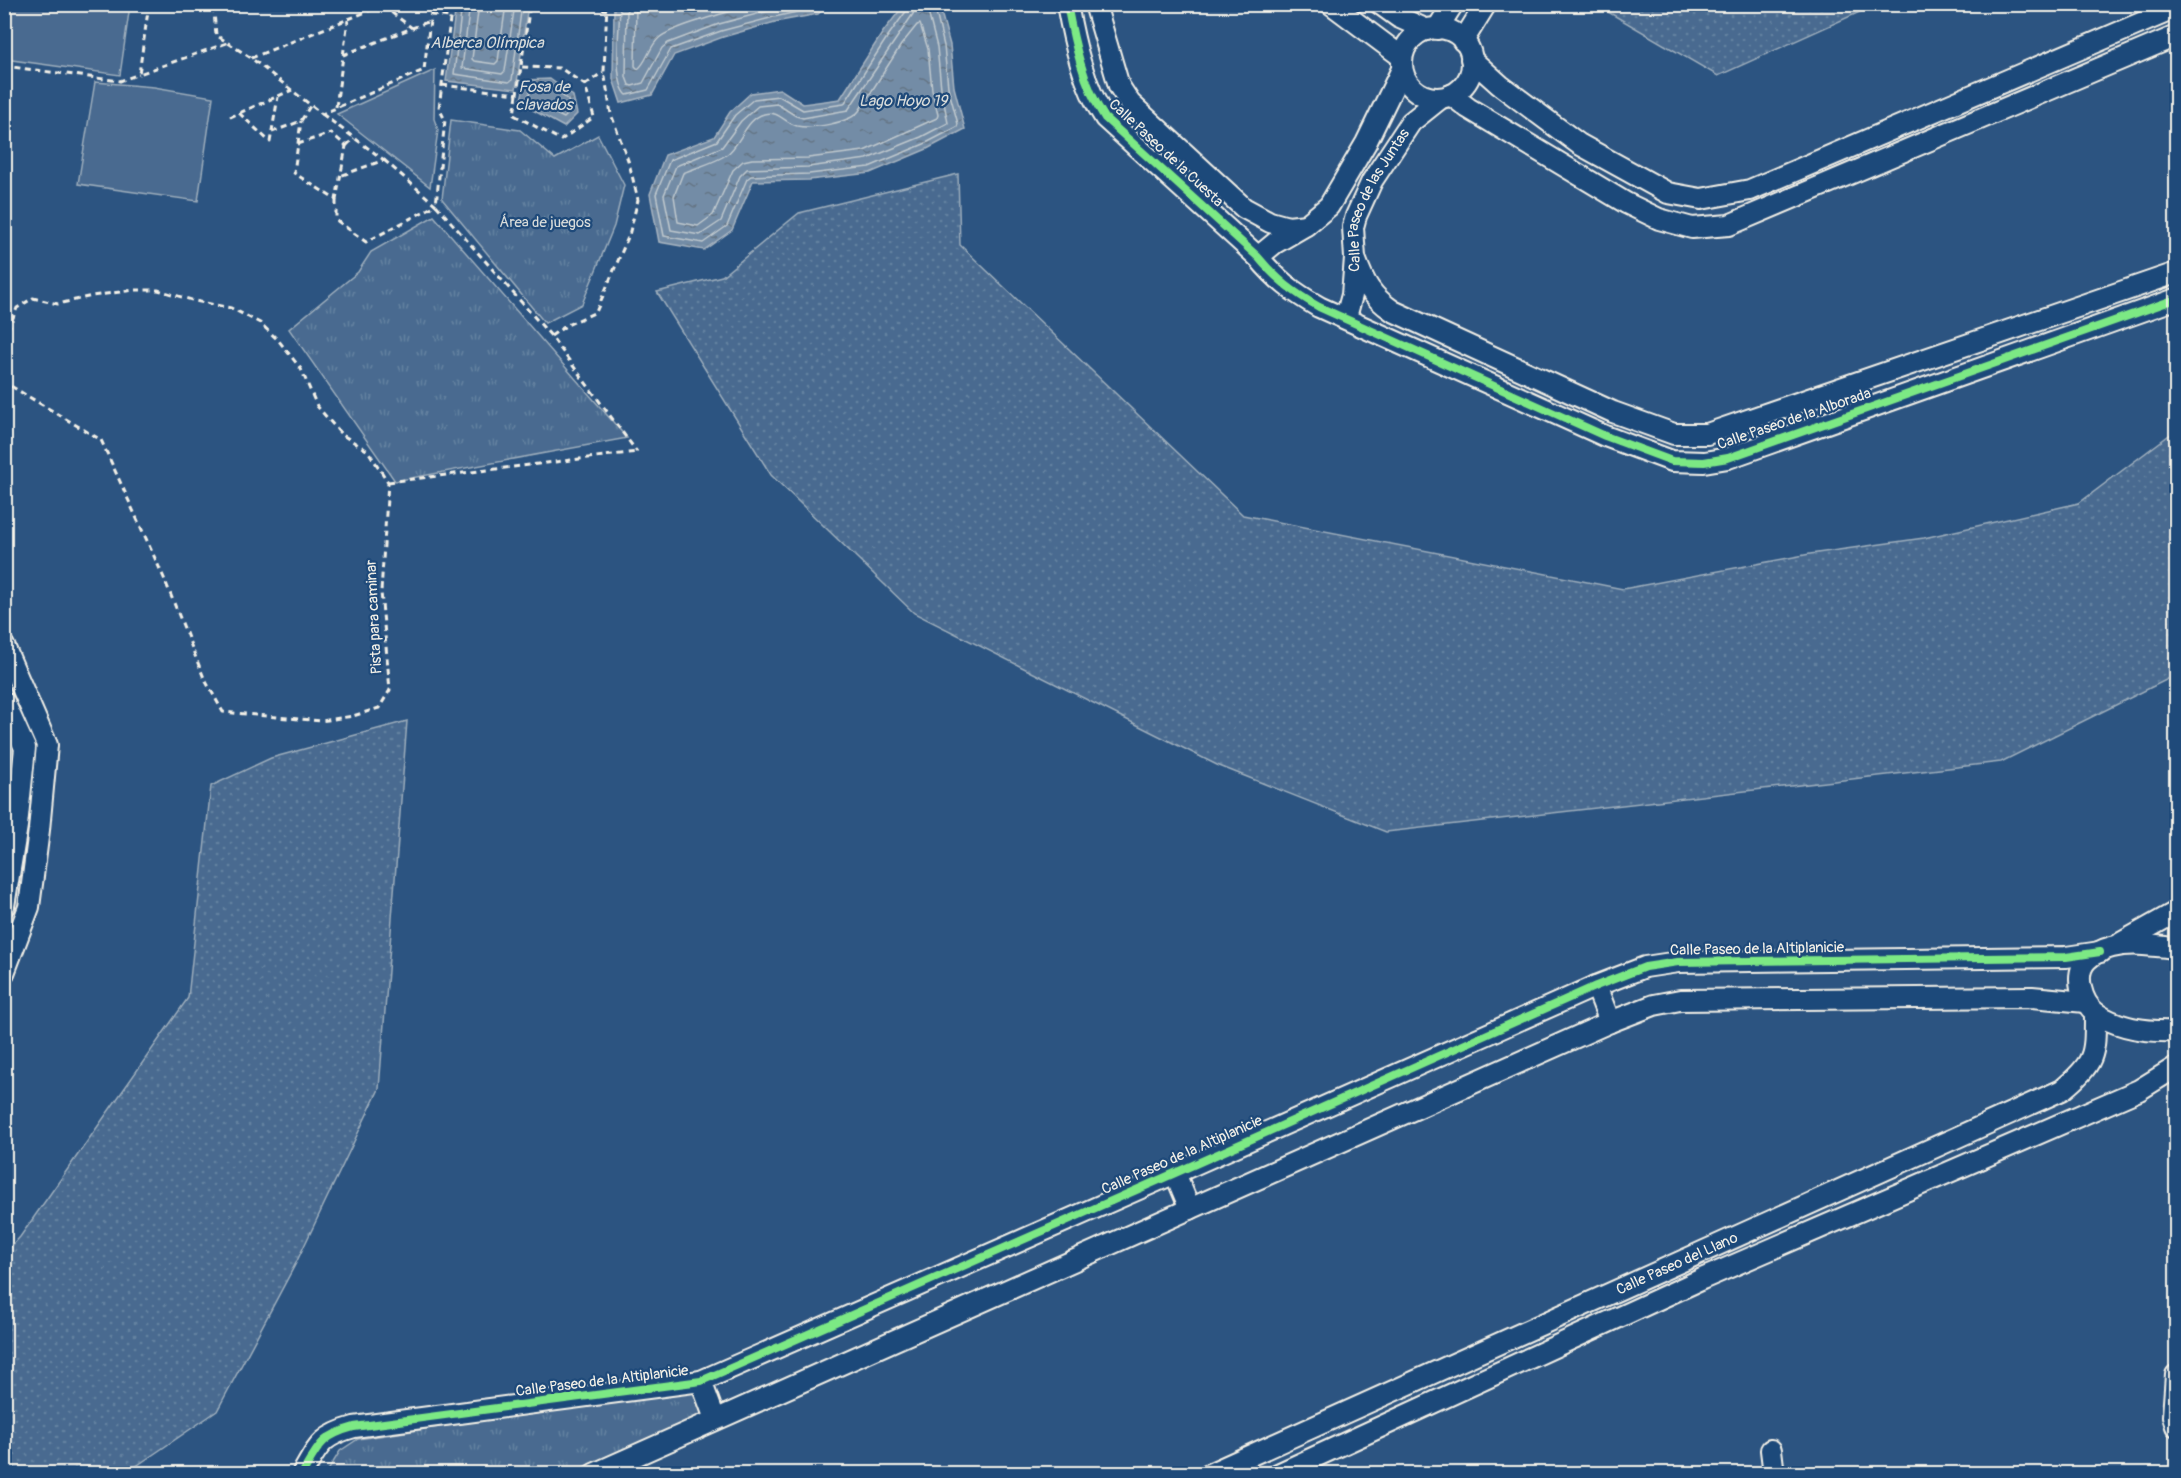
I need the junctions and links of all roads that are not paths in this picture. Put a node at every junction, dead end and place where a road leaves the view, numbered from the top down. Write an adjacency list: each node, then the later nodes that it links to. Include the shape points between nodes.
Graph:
1 (1067, 4): 18 (street, Calle Paseo de la Cuesta, via 1074,42 1105,118)
2 (1095, 4): 16 (street, Calle Paseo de la Cuesta, via 1119,86 1130,103 1244,208 1288,227)
3 (1331, 4): 11 (street)
4 (1380, 4): 8 (street, via 1398,17)
5 (1453, 4): 8 (street)
6 (1486, 4): 10 (street)
7 (2176, 8): 13 (street)
8 (1432, 29): 10 (street, via 1447,30); 11 (street, via 1411,40)
9 (2176, 36): 14 (street)
10 (1467, 50): 12 (street, via 1468,78); 13 (street, via 1500,85 1579,144 1668,193 1701,199 1750,190)
11 (1402, 63): 12 (street, via 1405,77 1417,92); 15 (street, via 1366,143)
12 (1446, 97): 14 (street, via 1626,203 1659,219 1692,228 1729,225); 17 (street, Calle Paseo de las Juntas, via 1411,123 1387,156)
13 (1828, 157): 14 (street)
14 (1836, 179)
15 (1323, 212): 16 (street); 17 (street)
16 (1306, 225): 18 (street)
17 (1353, 227): 19 (street, Calle Paseo de las Juntas)
18 (1258, 256): 21 (street, Calle Paseo de la Cuesta)
19 (1356, 258): 25 (street, Calle Paseo de las Juntas); 26 (street, Calle Paseo de la Alborada, via 1363,279 1377,300 1393,311 1613,412 1674,434 1707,434)
20 (2176, 273): 22 (street, Calle Paseo de la Alborada)
21 (1294, 293): 25 (street, Calle Paseo de la Alborada)
22 (2118, 293): 24 (street); 26 (street, Calle Paseo de la Alborada)
23 (2176, 299): 24 (street, Calle Paseo de la Alborada)
24 (2127, 316): 27 (street, Calle Paseo de la Alborada)
25 (1346, 317): 27 (street, Calle Paseo de la Alborada, via 1605,436 1672,460 1704,462)
26 (1730, 426): 27 (street)
27 (1738, 454)
28 (4, 646): 31 (street, via 47,745)
29 (4, 702): 30 (street, via 25,748)
30 (10, 875): 31 (street); 32 (street)
31 (33, 878): 36 (street, via 29,907)
32 (4, 906)
33 (2176, 912): 35 (street)
34 (2176, 948): 35 (street, Calle Paseo de la Altiplanicie, via 2138,944)
35 (2106, 950): 37 (street, Calle Paseo de la Altiplanicie, via 2055,957 1678,962 1645,967); 38 (street, Calle Paseo del Llano, via 2087,960 2082,969 2080,981)
36 (4, 973)
37 (1596, 986): 39 (street); 42 (street, Calle Paseo de la Altiplanicie)
38 (2090, 1007): 39 (street, via 2032,997 1680,1000 1654,1005); 40 (street, via 2110,1021 2131,1028); 44 (street, Calle Paseo del Llano, via 2095,1046 2092,1057 2083,1073 2062,1090)
39 (1610, 1022): 43 (street)
40 (2176, 1030)
41 (2176, 1067): 45 (street, Calle Paseo del Llano, via 2139,1090)
42 (1176, 1173): 43 (street); 47 (street, Calle Paseo de la Altiplanicie)
43 (1190, 1209): 48 (street)
44 (1692, 1255): 45 (street); 53 (street, Calle Paseo del Llano)
45 (1702, 1280): 54 (street, Calle Paseo del Llano)
46 (2176, 1375): 49 (street)
47 (701, 1381): 48 (street); 51 (street, Calle Paseo de la Altiplanicie, via 354,1426 333,1433 318,1446)
48 (715, 1419): 52 (street)
49 (2176, 1426)
50 (1771, 1450): 55 (street)
51 (302, 1473)
52 (594, 1473)
53 (1209, 1473)
54 (1278, 1473)
55 (1774, 1473)

